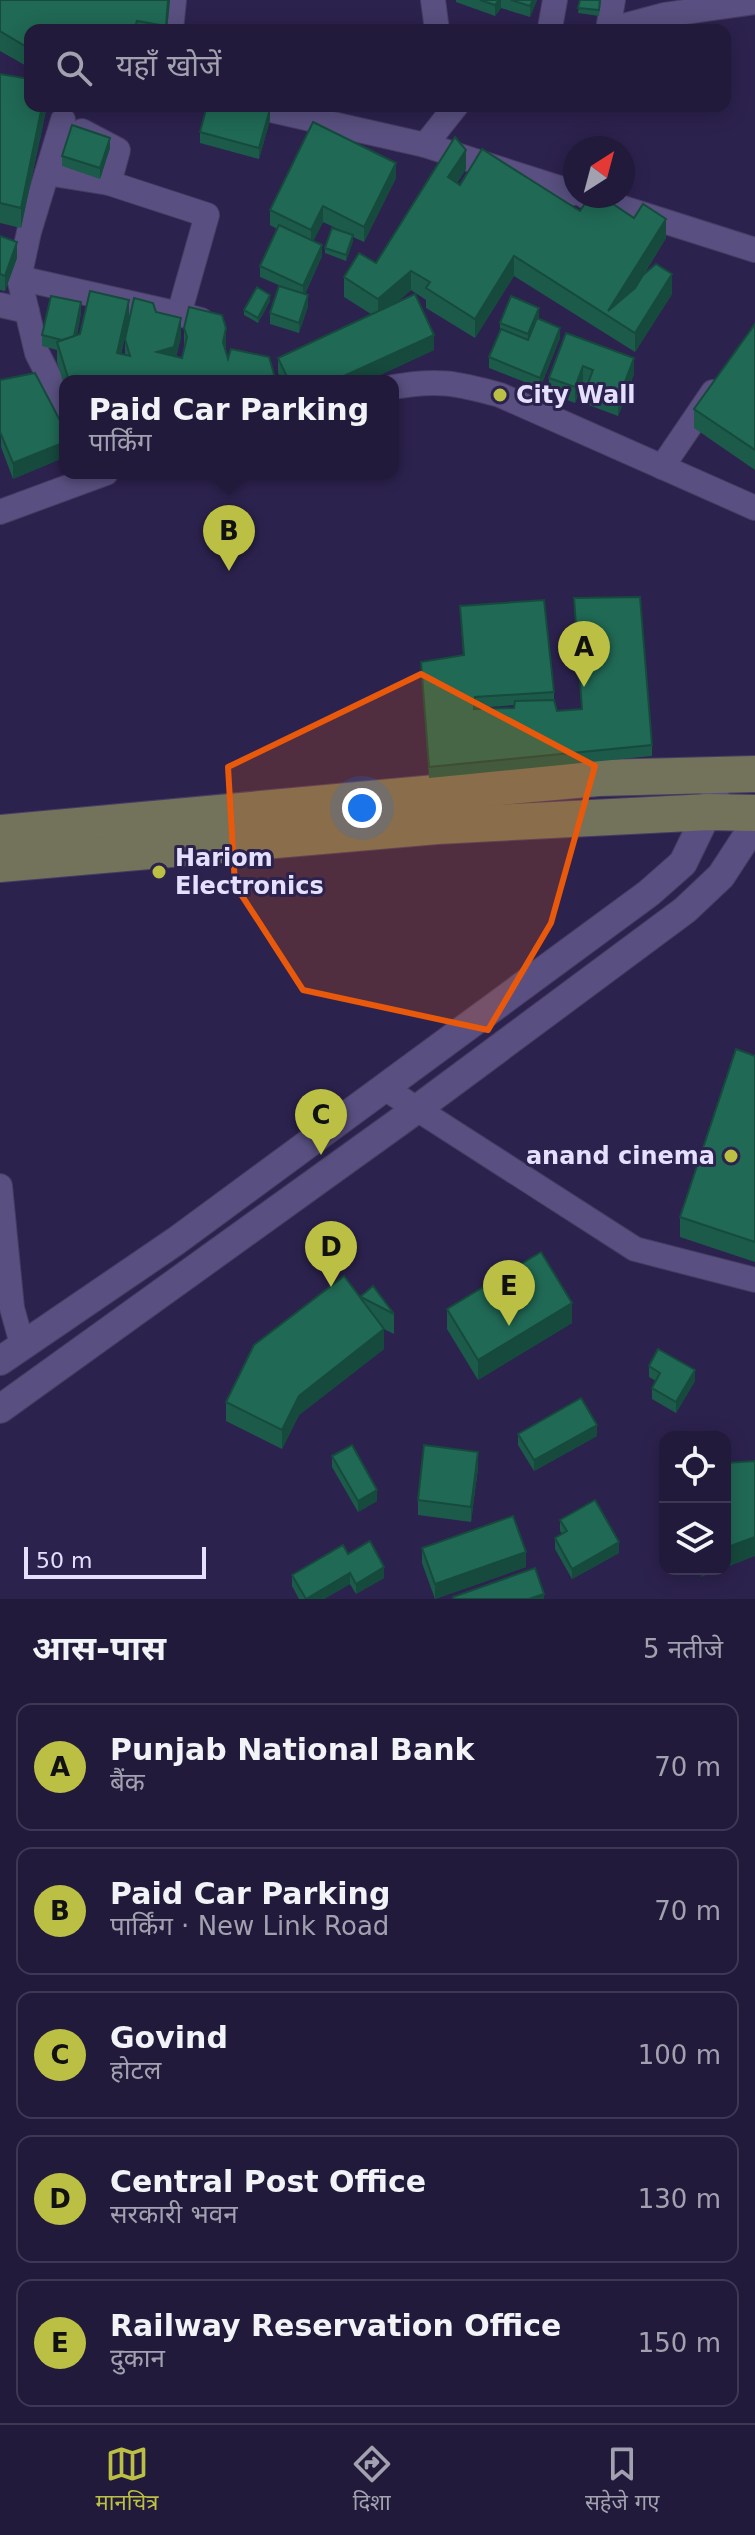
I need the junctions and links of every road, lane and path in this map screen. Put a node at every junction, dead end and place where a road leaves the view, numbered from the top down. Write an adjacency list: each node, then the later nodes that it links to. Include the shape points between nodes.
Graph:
1 (174, 0): 6 (street)
2 (433, 0): 7 (street)
3 (555, 0): 8 (street)
4 (613, 0): 9 (street)
5 (755, 2): 10 (street)
6 (172, 24)
7 (436, 24)
8 (553, 24)
9 (609, 24)
10 (630, 24)
11 (279, 112): 14 (street)
12 (451, 112): 14 (street)
13 (59, 113): 15 (street); 16 (street, via 118,150)
14 (425, 145): 17 (street)
15 (47, 173): 16 (street); 20 (street)
16 (109, 183): 20 (street, via 207,215 190,317)
17 (563, 189)
18 (623, 208): 19 (street)
19 (755, 250)
20 (19, 278): 22 (street)
21 (0, 305): 22 (street)
22 (27, 311): 25 (street, via 37,353)
23 (730, 367): 26 (street)
24 (399, 386): 26 (street, via 427,381 462,384 500,395)
25 (59, 396)
26 (662, 467): 28 (street)
27 (85, 479): 29 (street)
28 (755, 508)
29 (0, 512)
30 (739, 774): 31 (street); 34 (main road, via 598,778)
31 (709, 812): 32 (main road); 35 (main road, via 437,826); 36 (street, via 683,863 649,893)
32 (755, 813)
33 (755, 824): 37 (street, via 721,876 685,910)
34 (0, 833)
35 (0, 864)
36 (386, 1089): 37 (street); 41 (street)
37 (417, 1109): 39 (street, via 635,1249); 42 (street)
38 (0, 1186): 40 (street)
39 (755, 1280)
40 (6, 1308): 41 (street)
41 (11, 1353)
42 (0, 1409)

